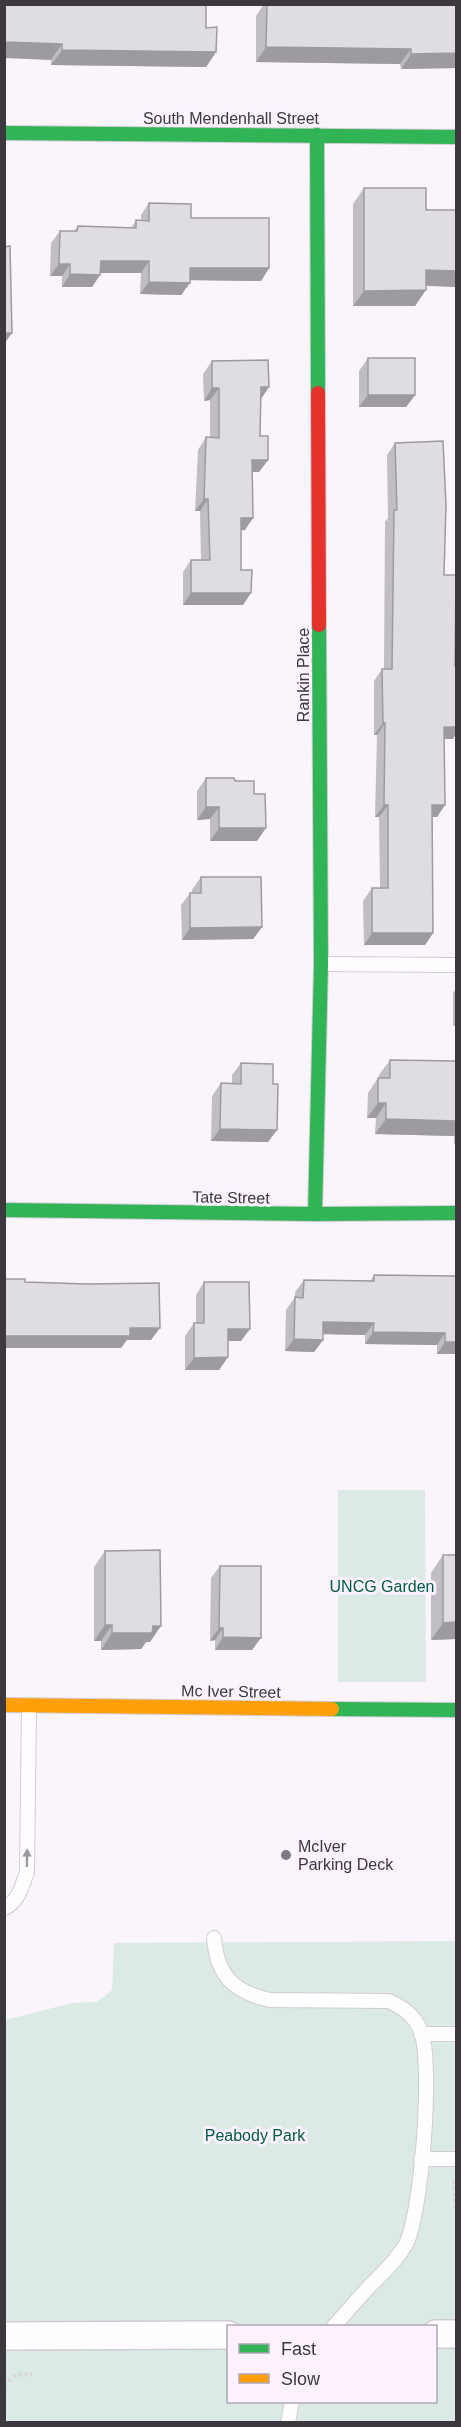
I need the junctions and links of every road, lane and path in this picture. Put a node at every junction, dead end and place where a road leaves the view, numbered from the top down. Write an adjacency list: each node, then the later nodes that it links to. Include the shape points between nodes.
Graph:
1 (4, 133): 2 (street, South Mendenhall Street)
2 (317, 135): 3 (street, South Mendenhall Street); 4 (street, Rankin Place)
3 (456, 137)
4 (321, 964): 5 (lane); 8 (street, Rankin Place)
5 (456, 964)
6 (4, 1210): 8 (street, Tate Street)
7 (456, 1213): 8 (street, Tate Street)
8 (315, 1214)
9 (4, 1705): 10 (street, Mc Iver Street)
10 (29, 1706): 11 (street, Mc Iver Street); 12 (lane, one-way to 10, via 11,1906 20,1892 27,1872)
11 (456, 1710)
12 (4, 1908)
13 (214, 1938): 14 (lane, via 215,1954 223,1973 236,1988 252,1996 270,2000 388,2001 412,2016)
14 (421, 2034): 15 (lane); 16 (lane, via 427,2074)
15 (456, 2034)
16 (421, 2159): 17 (lane); 19 (lane, via 414,2216 406,2243 392,2265)
17 (456, 2159): 18 (path)
18 (456, 2210)
19 (335, 2325)
20 (437, 2334): 21 (street)
21 (456, 2334)
22 (227, 2335): 23 (street)
23 (4, 2336)
24 (32, 2374): 25 (path, via 16,2375)
25 (4, 2385)
26 (292, 2403): 27 (lane)
27 (288, 2422)

